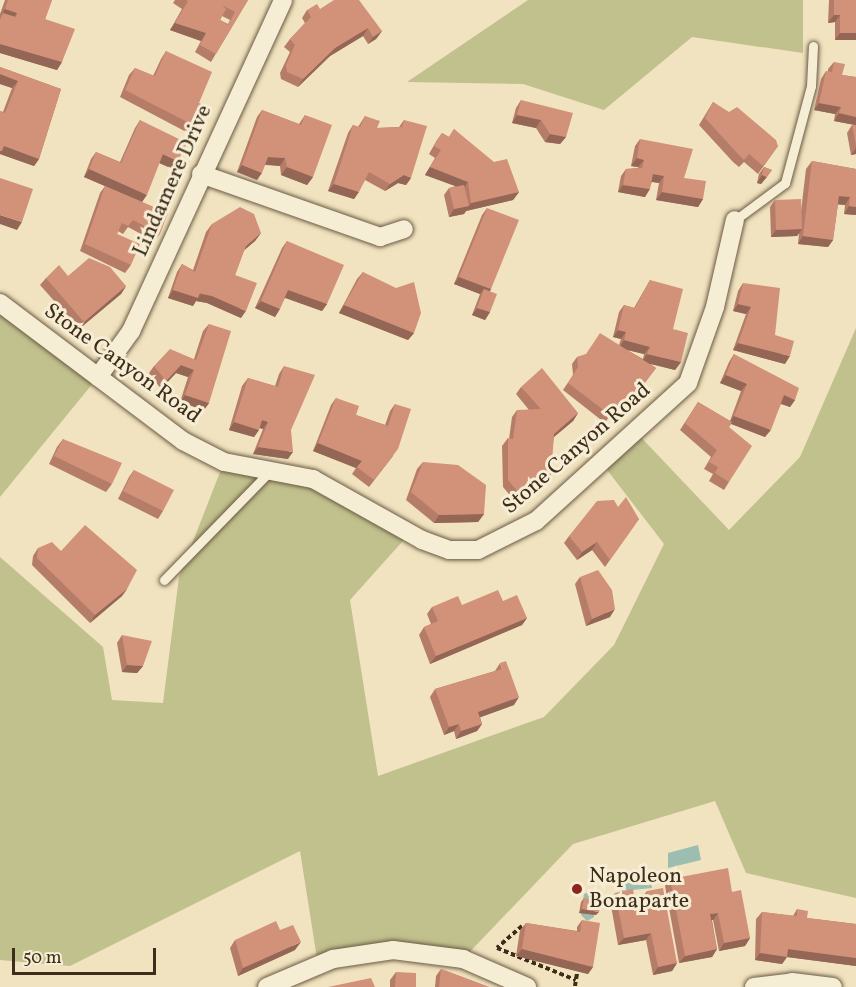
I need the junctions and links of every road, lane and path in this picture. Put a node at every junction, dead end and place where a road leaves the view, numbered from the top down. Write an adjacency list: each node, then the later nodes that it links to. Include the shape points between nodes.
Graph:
1 (283, 0): 3 (street, Lindamere Drive)
2 (813, 46): 4 (lane, via 809,98 785,183)
3 (201, 174): 5 (street, via 380,237); 7 (street, Lindamere Drive, via 131,331)
4 (735, 220): 8 (street, Stone Canyon Road, via 715,307 688,383 513,537 478,550 449,550 313,479)
5 (404, 229)
6 (0, 303): 7 (street, Stone Canyon Road)
7 (98, 377): 8 (street, Stone Canyon Road, via 183,441 224,462)
8 (270, 471): 9 (lane)
9 (164, 580)
10 (522, 927): 12 (path, via 497,948)
11 (577, 973): 12 (path)
12 (576, 980): 13 (path)
13 (575, 986)
14 (267, 987): 15 (street, via 333,959 393,950 463,959)
15 (527, 987)
16 (754, 987): 17 (street, via 792,982)
17 (833, 987)

